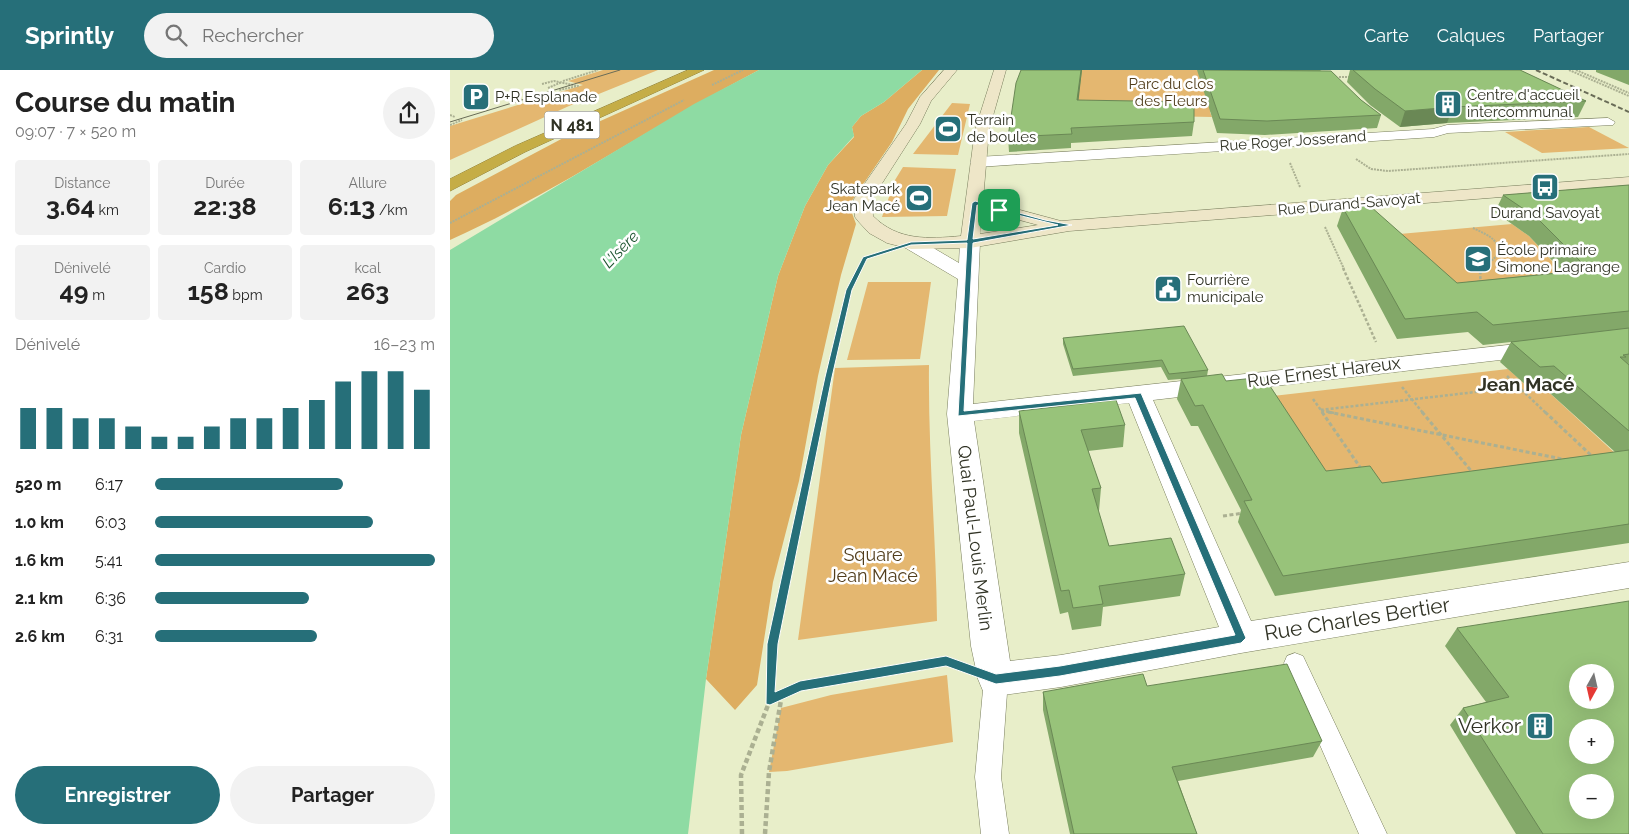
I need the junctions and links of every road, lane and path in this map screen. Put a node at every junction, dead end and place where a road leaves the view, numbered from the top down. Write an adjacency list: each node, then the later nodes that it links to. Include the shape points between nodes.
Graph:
1 (598, 70): 13 (path)
2 (679, 70): 33 (highway, N 481, via 575,114)
3 (698, 70): 35 (highway, N 481, via 529,145)
4 (743, 70): 16 (path)
5 (951, 70): 44 (main road, via 924,100 913,124 864,199 864,216)
6 (1000, 70): 32 (main road, via 982,130)
7 (1569, 70): 18 (path)
8 (1576, 70): 18 (path)
9 (1357, 76): 10 (path)
10 (1339, 77)
11 (1352, 80): 12 (path)
12 (1342, 81)
13 (562, 82): 14 (path); 15 (path); 17 (path, via 578,86)
14 (542, 84)
15 (548, 88)
16 (706, 89)
17 (559, 90)
18 (1629, 95)
19 (688, 98): 39 (path)
20 (1581, 109): 24 (street)
21 (450, 115): 22 (path)
22 (455, 116)
23 (462, 120): 26 (path)
24 (1608, 122): 27 (street); 28 (street, Rue Roger Josserand)
25 (1384, 124): 28 (street)
26 (450, 125)
27 (1622, 128)
28 (1397, 134): 32 (street, Rue Roger Josserand)
29 (1629, 154): 30 (path, via 1388,171 1371,169)
30 (1350, 155)
31 (1287, 156): 36 (path)
32 (978, 162): 37 (main road)
33 (450, 173)
34 (1629, 182): 40 (main road, Rue Durand-Savoyat)
35 (450, 186)
36 (1302, 190)
37 (975, 203): 38 (main road, Rue Durand-Savoyat); 43 (main road)
38 (1045, 222): 40 (main road, Rue Durand-Savoyat); 43 (main road)
39 (450, 223)
40 (1069, 225): 43 (main road, Rue Durand-Savoyat)
41 (1325, 227): 48 (path)
42 (1473, 228): 47 (path, via 1499,245 1500,253 1479,272)
43 (971, 233): 44 (main road); 45 (main road); 46 (street, Quai Paul-Louis Merlin)
44 (884, 234): 45 (main road)
45 (911, 243): 46 (street); 70 (path, via 865,258 849,290 772,644)
46 (967, 276): 57 (street, Quai Paul-Louis Merlin)
47 (1483, 288)
48 (1377, 343)
49 (1561, 346): 53 (street, Rue Ernest Hareux)
50 (1500, 369): 52 (path)
51 (1400, 385): 55 (path)
52 (1519, 387): 55 (path); 60 (path)
53 (1138, 395): 57 (street, Rue Ernest Hareux); 66 (street)
54 (1310, 396): 56 (path)
55 (1412, 400): 56 (path); 58 (path)
56 (1320, 410): 58 (path); 61 (path)
57 (960, 414): 68 (street, Quai Paul-Louis Merlin)
58 (1442, 435): 59 (path); 62 (path)
59 (1576, 462)
60 (1599, 462)
61 (1364, 472)
62 (1476, 476)
63 (1247, 513): 64 (path)
64 (1218, 517)
65 (1629, 575): 66 (street, Rue Charles Bertier)
66 (1241, 638): 68 (street, Rue Charles Bertier, via 1060,671)
67 (1295, 663): 74 (lane)
68 (996, 679): 69 (path, via 946,661 800,686); 73 (lane, Quai Paul-Louis Merlin, via 988,777)
69 (783, 694): 70 (path); 72 (path, via 769,772)
70 (770, 700): 71 (path, via 741,775)
71 (742, 834)
72 (765, 834)
73 (995, 834)
74 (1374, 834)

